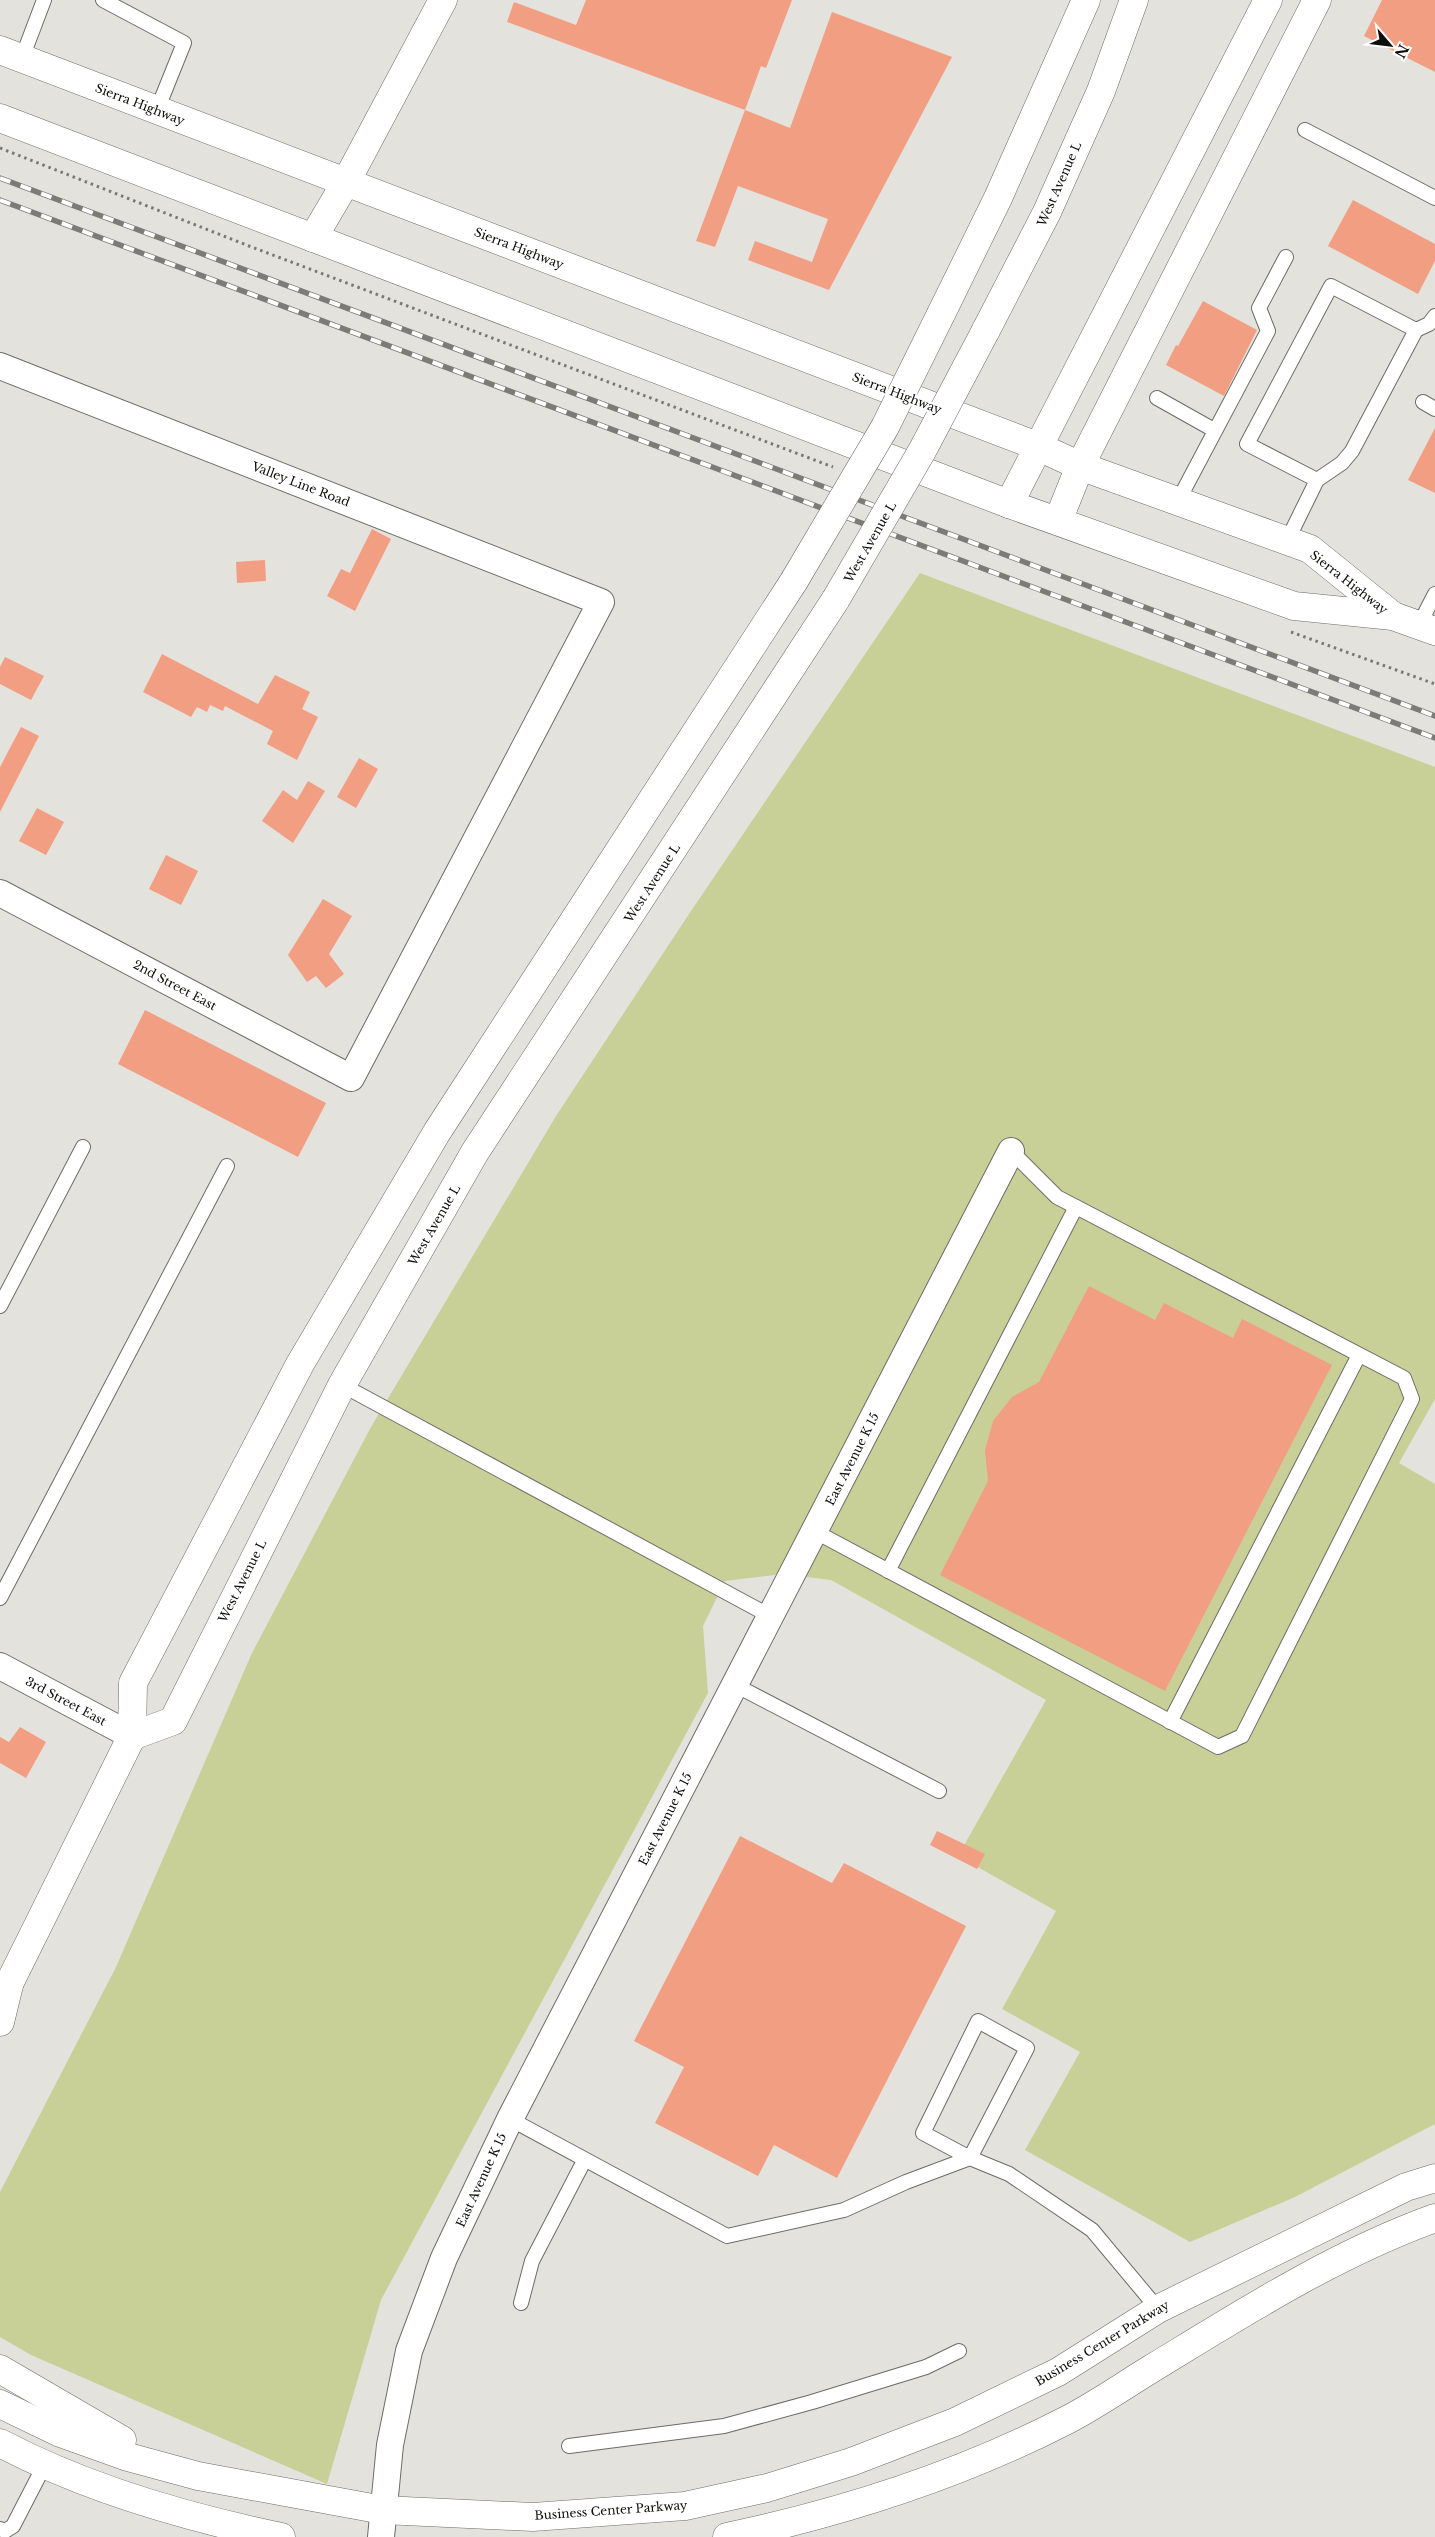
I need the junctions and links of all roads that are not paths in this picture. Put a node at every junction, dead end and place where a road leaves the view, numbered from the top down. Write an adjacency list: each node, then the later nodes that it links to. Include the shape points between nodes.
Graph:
1 (44, 0): 11 (lane)
2 (103, 0): 13 (lane, via 184,43)
3 (443, 0): 16 (main road)
4 (1081, 0): 12 (main road)
5 (1086, 0): 12 (main road)
6 (1134, 0): 10 (main road, West Avenue L)
7 (1138, 0): 10 (main road)
8 (1268, 0): 25 (main road)
9 (1317, 0): 26 (main road)
10 (1123, 30): 43 (main road, West Avenue L, bridge, via 1045,217 922,451 836,599 475,1152)
11 (11, 54): 13 (main road, Sierra Highway)
12 (1059, 63): 51 (main road, bridge, via 998,198 885,427 794,581 437,1132 300,1364 133,1683)
13 (157, 110): 16 (main road, Sierra Highway)
14 (0, 118): 18 (main road)
15 (1305, 130): 17 (lane)
16 (346, 182): 18 (main road); 25 (main road, Sierra Highway)
17 (1435, 198)
18 (313, 238): 29 (main road)
19 (1286, 257): 24 (lane, via 1259,308 1268,331)
20 (1435, 316): 21 (lane, via 1429,324)
21 (1416, 330): 27 (lane, via 1352,451 1342,463); 27 (lane, via 1331,286 1246,444)
22 (0, 366): 36 (street, Valley Line Road, via 601,602)
23 (1157, 398): 24 (lane)
24 (1214, 430): 28 (lane)
25 (1037, 446): 26 (main road, Sierra Highway); 29 (main road)
26 (1080, 466): 28 (main road, Sierra Highway); 30 (main road)
27 (1317, 480): 31 (lane)
28 (1178, 501): 31 (main road, Sierra Highway)
29 (1009, 504): 30 (main road, Sierra Highway)
30 (1058, 522): 33 (main road, Sierra Highway, via 1294,606)
31 (1287, 541): 33 (main road, Sierra Highway, via 1310,549)
32 (1435, 594): 34 (lane)
33 (1393, 616): 34 (main road, Sierra Highway)
34 (1427, 628)
35 (0, 893): 36 (street, 2nd Street East)
36 (351, 1078)
37 (83, 1146): 41 (lane)
38 (1011, 1151): 40 (lane, via 1057,1197); 44 (street, East Avenue K 15)
39 (227, 1166): 46 (lane)
40 (1076, 1207): 42 (lane); 45 (lane)
41 (0, 1306)
42 (1359, 1355): 50 (lane); 50 (lane, via 1404,1378 1412,1399 1242,1736 1218,1747)
43 (342, 1385): 47 (lane); 51 (main road, West Avenue L, via 173,1721)
44 (814, 1531): 45 (lane); 47 (street, East Avenue K 15)
45 (888, 1570): 50 (lane)
46 (0, 1598)
47 (770, 1616): 49 (street, East Avenue K 15)
48 (0, 1666): 51 (street, 3rd Street East)
49 (735, 1685): 52 (lane); 55 (street, East Avenue K 15)
50 (1170, 1722)
51 (132, 1736): 53 (main road)
52 (939, 1791)
53 (5, 1992): 54 (main road)
54 (0, 2022)
55 (510, 2119): 57 (lane); 70 (street, East Avenue K 15, via 444,2258 409,2351 390,2445)
56 (970, 2158): 56 (lane, via 1027,2048 978,2021 923,2134); 57 (lane, via 844,2210 727,2236); 61 (lane, via 1009,2174 1092,2230)
57 (584, 2161): 60 (lane, via 532,2261)
58 (1435, 2178): 61 (main road, Business Center Parkway, via 1398,2191)
59 (1435, 2218): 74 (main road, via 1346,2255 1068,2419 960,2468 873,2500)
60 (521, 2303)
61 (1158, 2309): 70 (main road, Business Center Parkway, via 1058,2372 955,2422 851,2462 767,2488 686,2506 533,2517)
62 (960, 2351): 66 (lane, via 926,2367 724,2426)
63 (0, 2369): 69 (main road, via 104,2431)
64 (0, 2404): 69 (main road, Business Center Parkway, via 58,2432 128,2457)
65 (0, 2443): 68 (main road)
66 (569, 2446)
67 (0, 2453): 68 (main road)
68 (44, 2466): 71 (lane); 72 (main road, via 156,2506)
69 (198, 2476): 70 (main road, Business Center Parkway)
70 (383, 2510): 73 (street, East Avenue K 15)
71 (8, 2533)
72 (281, 2537)
73 (381, 2537)
74 (727, 2537)

